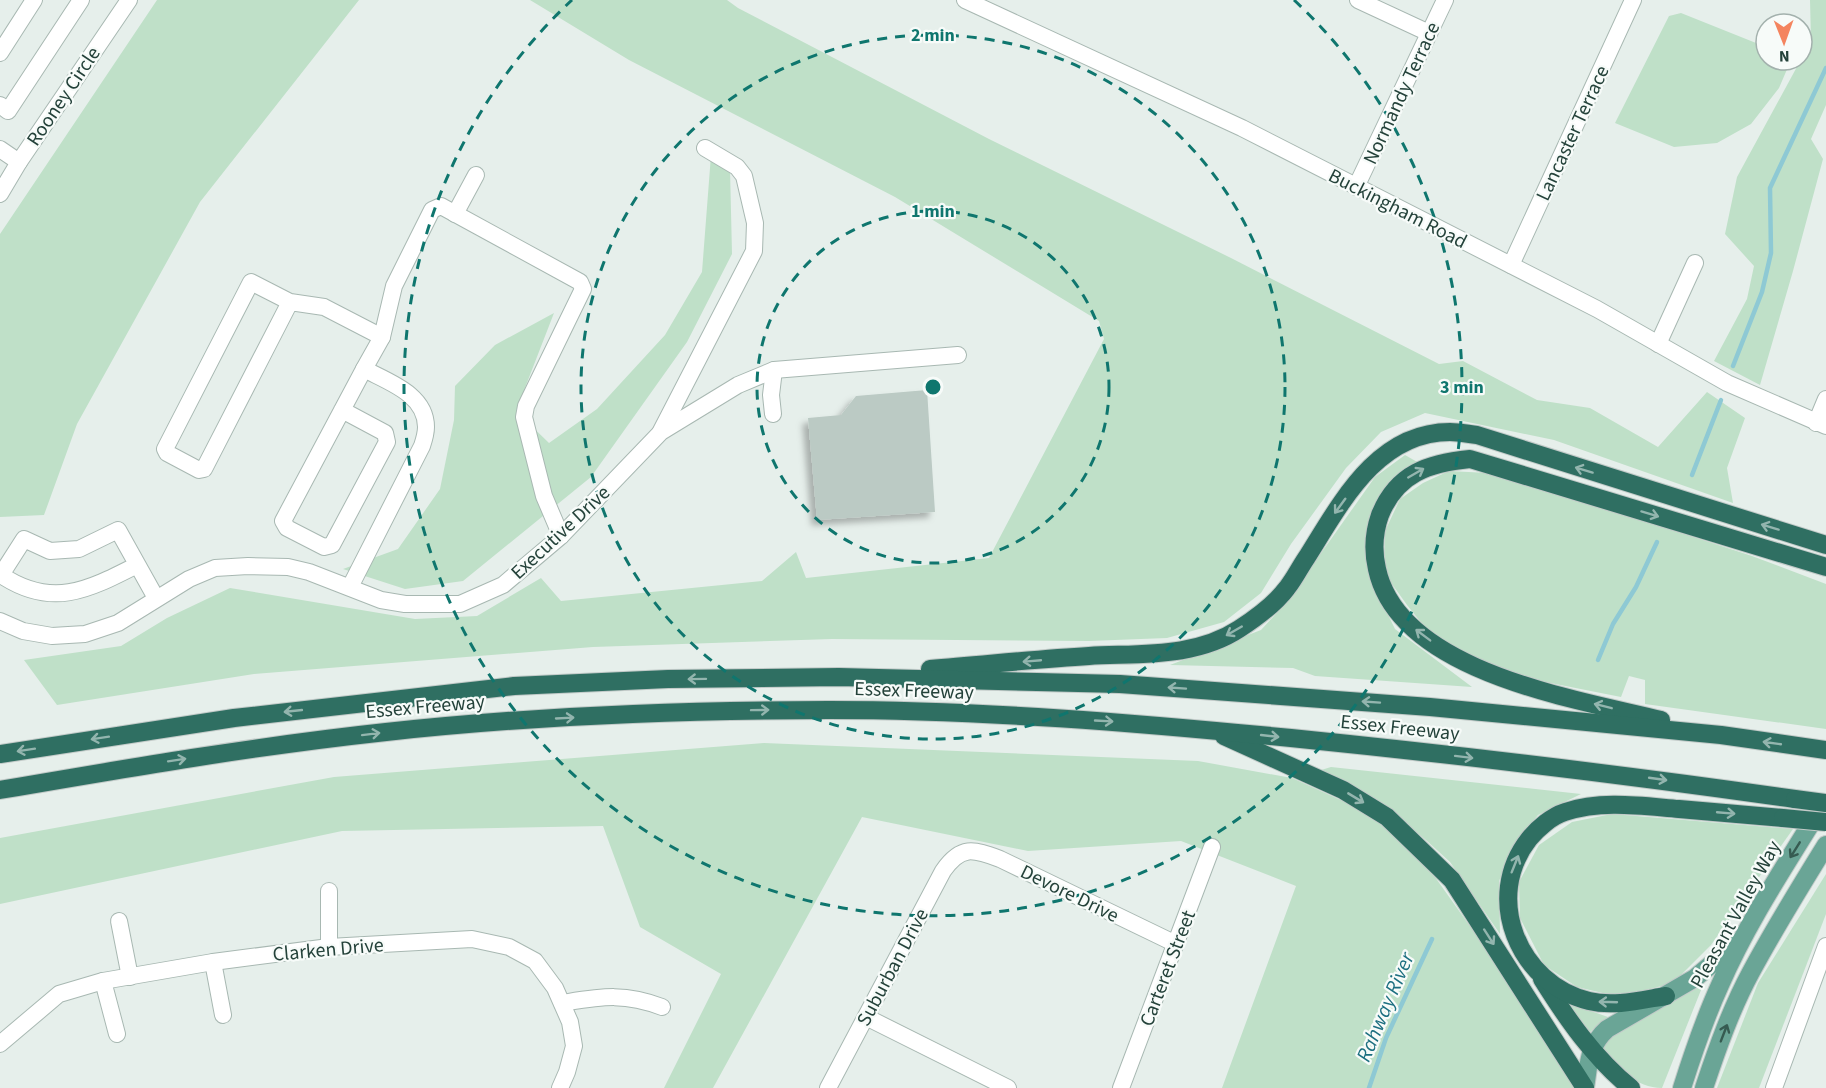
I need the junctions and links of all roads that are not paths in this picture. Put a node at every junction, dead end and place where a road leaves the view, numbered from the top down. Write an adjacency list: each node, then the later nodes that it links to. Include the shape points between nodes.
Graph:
1 (34, 0): 9 (street)
2 (81, 0): 10 (street, via 8,111)
3 (129, 0): 13 (street, Rooney Circle)
4 (965, 0): 15 (street, Buckingham Road, via 1242,128)
5 (1358, 0): 8 (street)
6 (1445, 0): 8 (street, Normandy Terrace)
7 (1633, 0): 19 (street, Lancaster Terrace)
8 (1429, 33): 15 (street, Normandy Terrace)
9 (0, 53)
10 (0, 105)
11 (705, 148): 30 (street, via 737,167 744,176 755,223 754,251)
12 (0, 149): 13 (street)
13 (19, 162): 16 (street, Rooney Circle)
14 (476, 175): 17 (street)
15 (1356, 187): 19 (street, Buckingham Road)
16 (0, 194)
17 (455, 214): 21 (street, via 441,206 432,210 394,286); 31 (street, via 580,282 583,289 524,417 544,496)
18 (1695, 263): 22 (street)
19 (1511, 265): 22 (street, Buckingham Road)
20 (290, 302): 20 (street, via 204,469 167,453 165,448 251,282); 21 (street, via 324,307)
21 (382, 337): 24 (street)
22 (1658, 344): 29 (street, Buckingham Road, via 1727,383)
23 (958, 355): 25 (street)
24 (364, 369): 27 (street); 35 (street, via 412,395 422,409 426,427 422,446)
25 (774, 370): 28 (street); 30 (street, via 738,385)
26 (1826, 399): 29 (street)
27 (342, 410): 27 (street, via 385,433 387,442 332,545 324,547 286,528 283,521)
28 (773, 414)
29 (1821, 424)
30 (661, 432): 31 (street, Executive Drive)
31 (561, 536): 35 (street, Executive Drive, via 503,585 460,604 405,604 381,600)
32 (1826, 545): 38 (highway, one-way to 38, via 1477,435 1423,435 1399,444 1379,458 1333,516 1287,588 1238,630 1220,639 1145,655)
33 (137, 565): 33 (street, via 94,587 54,595 19,587 1,575 24,539 50,551 80,549 118,530); 36 (street)
34 (1826, 567): 40 (highway, one-way to 34, via 1523,686 1476,668 1433,642 1399,615 1380,583 1374,542 1379,517 1389,497 1414,472 1440,462 1470,459)
35 (350, 587): 36 (street, Executive Drive, via 288,567 215,568)
36 (156, 598): 37 (street, Executive Drive, via 118,622 85,634 52,636 22,631)
37 (0, 621)
38 (839, 677): 40 (highway, Essex Freeway, one-way to 38, via 1430,706 1120,684); 42 (highway, Essex Freeway, one-way to 42, via 514,686 234,718)
39 (1212, 730): 43 (highway, Essex Freeway, one-way to 39, via 181,759 385,732 646,713 942,713); 44 (highway, Essex Freeway, one-way to 44, bridge); 71 (highway, one-way to 71, via 1352,796 1387,817 1445,872)
40 (1721, 735): 41 (highway, Essex Freeway, one-way to 40)
41 (1824, 750)
42 (0, 754)
43 (0, 790)
44 (1826, 802): 51 (main road, Pleasant Valley Way, one-way to 51)
45 (1826, 822): 57 (highway, one-way to 45, bridge, via 1520,947 1511,925 1508,892 1515,862 1533,835 1563,812 1597,805 1654,807)
46 (1826, 845): 74 (main road, one-way to 46, via 1750,974)
47 (1212, 847): 52 (street, Carteret Street)
48 (963, 852): 52 (street, Devore Drive, via 978,850 1000,859); 63 (street, Suburban Drive, via 952,858 943,871)
49 (329, 891): 54 (street)
50 (119, 921): 56 (street)
51 (1744, 937): 59 (main road, via 1695,978); 73 (main road, Pleasant Valley Way, via 1702,1027)
52 (1176, 944): 70 (street, Carteret Street)
53 (1826, 946): 75 (street)
54 (329, 947): 55 (street, Clarken Drive); 60 (street, Clarken Drive, via 472,939 509,947 535,961)
55 (213, 962): 56 (street, Clarken Drive); 62 (street)
56 (130, 977): 58 (street, Clarken Drive)
57 (1542, 978): 59 (highway, one-way to 57, via 1621,1003 1588,1001); 66 (highway)
58 (103, 981): 64 (street); 65 (street, Clarken Drive, via 59,994)
59 (1666, 996): 66 (main road, via 1607,1029)
60 (562, 1003): 61 (street, via 619,996); 67 (street, Clarken Drive, via 574,1046)
61 (662, 1007)
62 (223, 1015)
63 (866, 1017): 68 (street, Suburban Drive); 69 (street)
64 (117, 1034)
65 (0, 1044)
66 (1591, 1050): 71 (main road); 72 (highway)
67 (560, 1088)
68 (828, 1088)
69 (1008, 1088)
70 (1121, 1088)
71 (1585, 1088)
72 (1631, 1088)
73 (1682, 1088)
74 (1704, 1088)
75 (1774, 1088)

